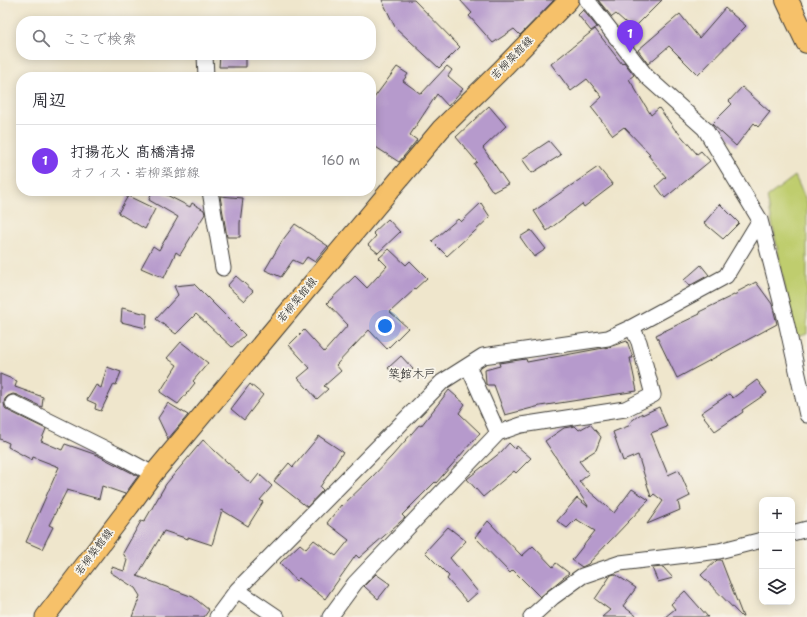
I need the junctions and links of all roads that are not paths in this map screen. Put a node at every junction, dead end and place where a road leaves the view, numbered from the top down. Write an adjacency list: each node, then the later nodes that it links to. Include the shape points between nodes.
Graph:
1 (569, 0): 15 (main road, 若柳築館線, via 441,129)
2 (587, 0): 8 (street, via 647,77 705,129)
3 (787, 0): 4 (highway)
4 (807, 42)
5 (205, 60): 6 (street)
6 (206, 72)
7 (211, 196): 9 (street)
8 (760, 220): 10 (street, via 726,276); 13 (street)
9 (223, 268)
10 (632, 327): 11 (street, via 608,338 483,356); 14 (street, via 639,342 653,395 625,409 521,425)
11 (468, 366): 14 (street); 19 (street, via 442,382)
12 (13, 403): 15 (street)
13 (807, 415)
14 (498, 433): 23 (street, via 355,583)
15 (152, 474): 20 (main road, 若柳築館線)
16 (807, 530): 17 (street)
17 (795, 532)
18 (759, 541): 24 (street, via 719,550 620,563 590,573 552,597)
19 (237, 590): 21 (street); 22 (street)
20 (45, 617)
21 (216, 617)
22 (277, 617)
23 (330, 617)
24 (531, 617)

